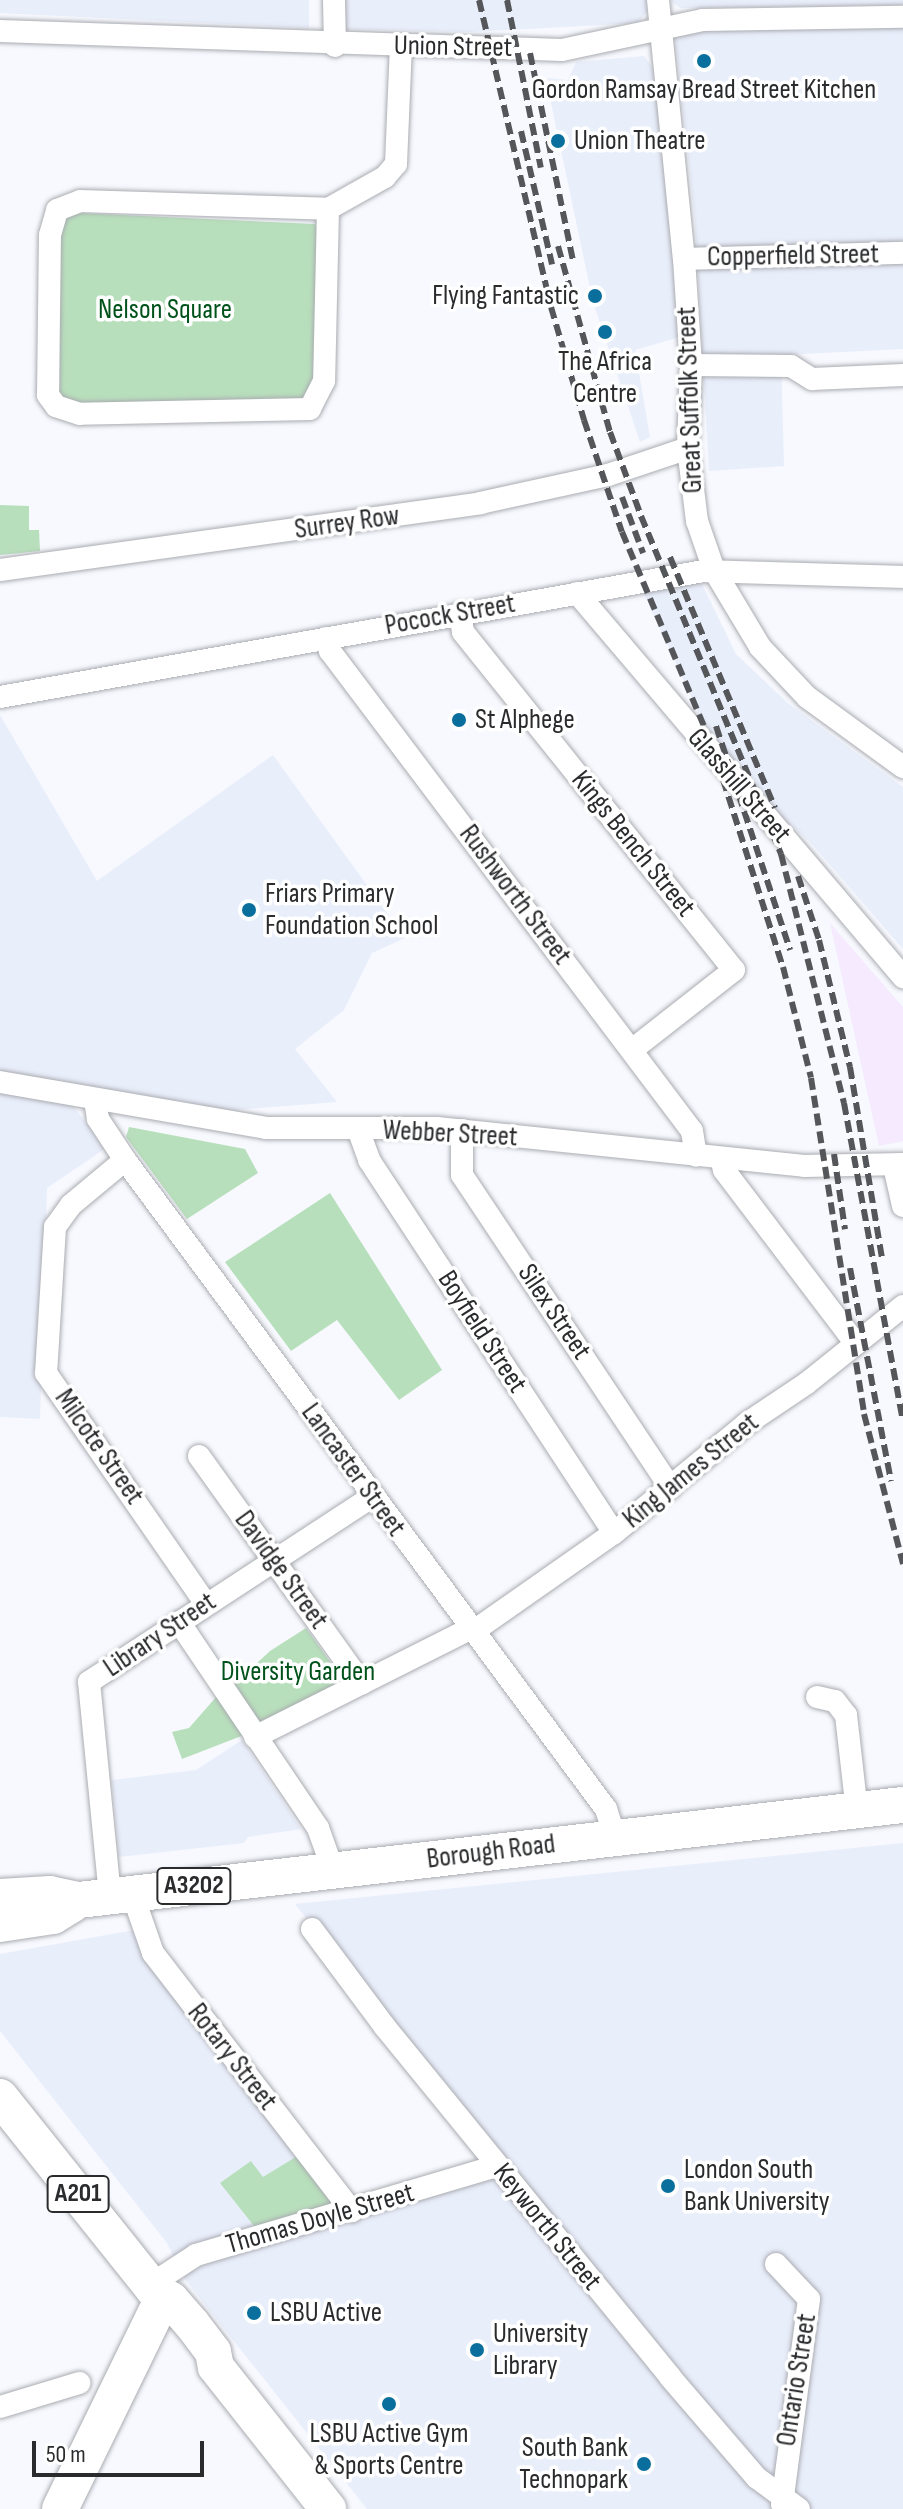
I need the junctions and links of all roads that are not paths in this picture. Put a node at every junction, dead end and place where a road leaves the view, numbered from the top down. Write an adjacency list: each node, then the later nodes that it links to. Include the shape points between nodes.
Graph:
1 (334, 0): 6 (street)
2 (658, 0): 4 (street, Great Suffolk Street)
3 (903, 17): 4 (street, Union Street, via 703,20)
4 (660, 29): 7 (street, Union Street, via 562,50); 10 (street, Great Suffolk Street)
5 (0, 31): 6 (street, Union Street)
6 (335, 46): 7 (street, Union Street)
7 (401, 46): 8 (street, via 396,164 385,177)
8 (328, 209): 8 (street, via 324,381 310,409 80,414 56,406 48,395 50,222 57,210 80,201)
9 (903, 253): 10 (street, Copperfield Street)
10 (684, 259): 11 (street, Great Suffolk Street)
11 (691, 365): 12 (street, via 791,366 812,379); 13 (street, Great Suffolk Street)
12 (903, 375)
13 (688, 448): 14 (street, Surrey Row, via 608,475 480,503); 15 (street, Great Suffolk Street, via 697,521)
14 (0, 570)
15 (714, 570): 16 (street, Pocock Street); 17 (street, Pocock Street); 21 (street, Great Suffolk Street, via 741,620 780,670)
16 (903, 577)
17 (577, 593): 18 (street, Pocock Street); 22 (street, Glasshill Street)
18 (460, 613): 19 (street, Pocock Street); 23 (street, Kings Bench Street, via 463,632 734,970)
19 (326, 638): 20 (street, Pocock Street); 23 (street, Rushworth Street, via 330,651)
20 (0, 697)
21 (903, 767)
22 (903, 977)
23 (632, 1050): 28 (street, Rushworth Street, via 692,1131)
24 (0, 1082): 25 (street, Webber Street)
25 (95, 1100): 26 (street, Webber Street, via 252,1127); 30 (street, Lancaster Street, via 98,1119)
26 (358, 1129): 27 (street, Webber Street); 38 (street, Boyfield Street, via 369,1160)
27 (462, 1130): 28 (street, Webber Street); 36 (street, Silex Street, via 462,1175)
28 (696, 1156): 29 (street, Webber Street)
29 (721, 1158): 31 (street, Webber Street, via 804,1166); 34 (street, via 724,1170)
30 (125, 1160): 37 (street, Lancaster Street); 40 (street, Milcote Street, via 71,1205 55,1227 46,1373)
31 (898, 1165): 32 (street)
32 (903, 1206)
33 (903, 1306): 34 (street, King James Street)
34 (856, 1344): 36 (street, King James Street, via 746,1424)
35 (199, 1456): 39 (street, Davidge Street)
36 (671, 1488): 38 (street, King James Street)
37 (372, 1497): 39 (street, Library Street); 42 (street, Lancaster Street)
38 (614, 1533): 42 (street, King James Street)
39 (274, 1560): 40 (street, Library Street); 43 (street, Davidge Street)
40 (206, 1604): 41 (street, Library Street)
41 (179, 1622): 45 (street); 50 (street, Library Street, via 89,1682)
42 (473, 1630): 43 (street, King James Street); 48 (street, Lancaster Street, via 606,1809)
43 (362, 1684): 45 (street, King James Street)
44 (817, 1697): 47 (street, via 835,1701 846,1715)
45 (255, 1737): 49 (street, via 323,1838)
46 (903, 1805): 47 (main road, Borough Road / A3202)
47 (857, 1811): 48 (main road, Borough Road / A3202)
48 (615, 1837): 49 (main road, Borough Road / A3202)
49 (333, 1870): 50 (main road, Borough Road / A3202)
50 (107, 1896): 51 (main road, Borough Road / A3202); 52 (main road, Borough Road / A3202, via 53,1916); 56 (street, Rotary Street)
51 (0, 1897)
52 (0, 1924)
53 (312, 1929): 55 (street, Keyworth Street)
54 (0, 2097): 58 (main road, A201)
55 (497, 2166): 56 (street, Thomas Doyle Street); 61 (street, Keyworth Street, via 699,2411)
56 (352, 2211): 58 (street, Thomas Doyle Street, via 196,2255)
57 (776, 2264): 61 (street, Ontario Street, via 809,2299)
58 (154, 2296): 62 (main road); 63 (main road, A201, via 194,2366 216,2367)
59 (79, 2383): 60 (street)
60 (0, 2407)
61 (787, 2505)
62 (60, 2509)
63 (328, 2509)

